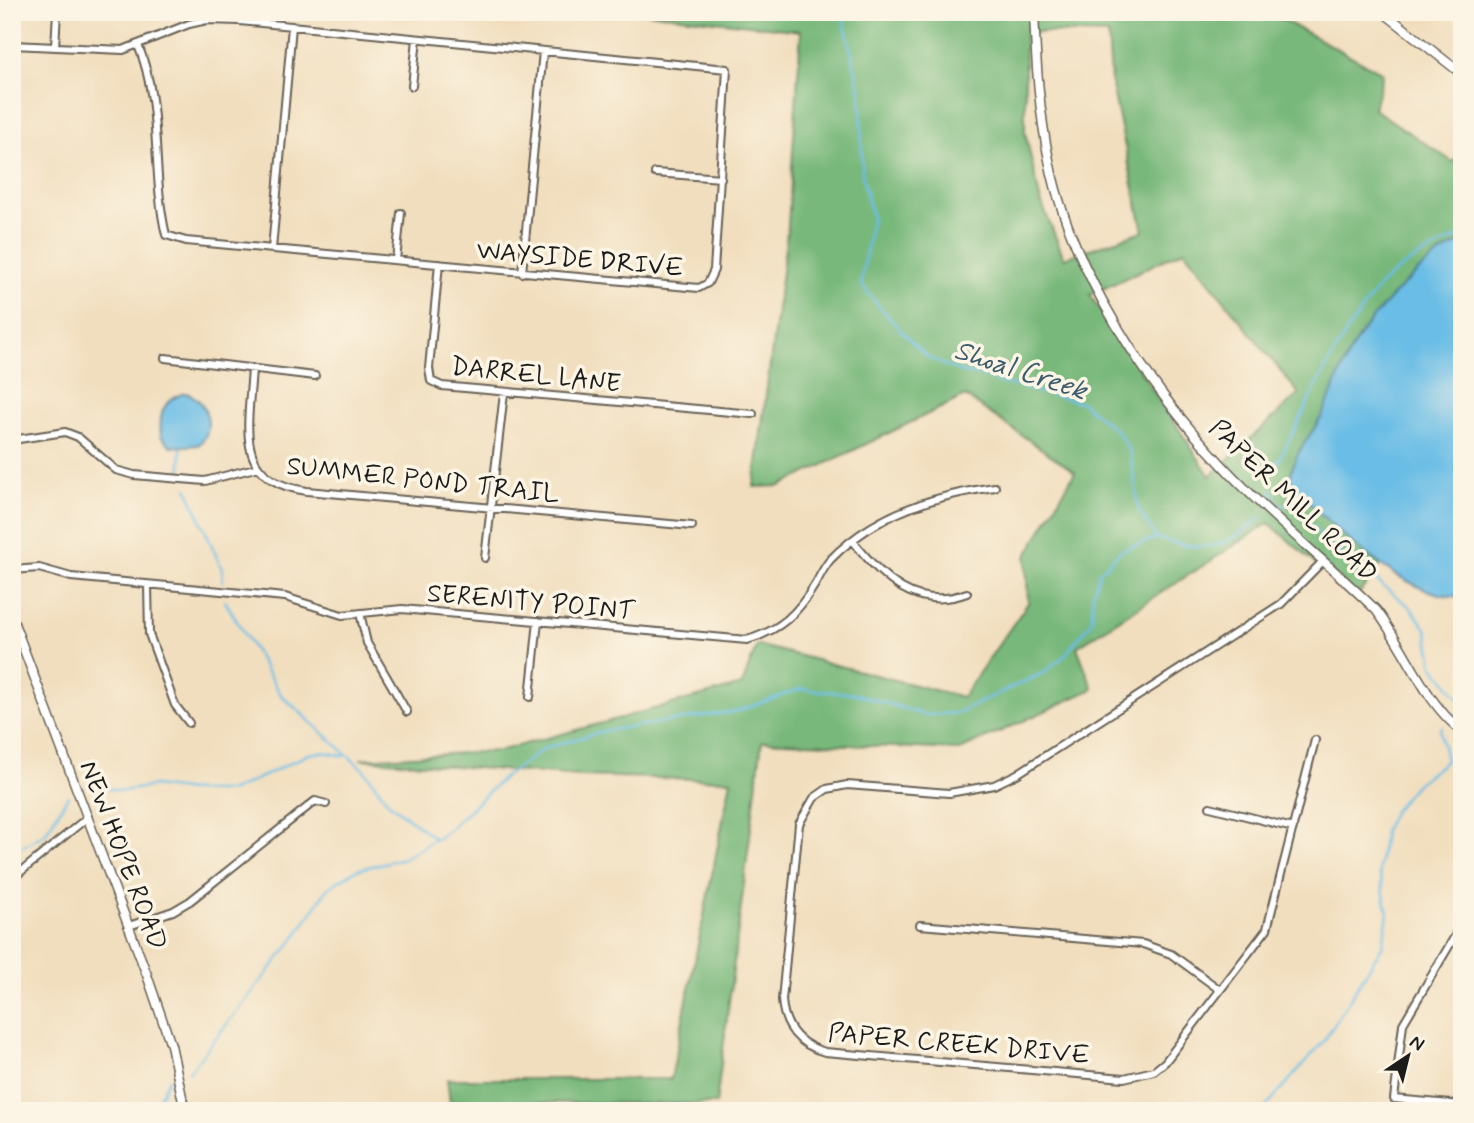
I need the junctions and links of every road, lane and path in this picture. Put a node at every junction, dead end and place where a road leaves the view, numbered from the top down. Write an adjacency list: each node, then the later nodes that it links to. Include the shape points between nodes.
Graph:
1 (57, 12): 8 (street)
2 (1034, 12): 31 (street, PAPER MILL ROAD, via 1037,81 1049,161 1066,220 1089,272 1167,401 1222,466)
3 (1383, 12): 10 (street)
4 (292, 26): 5 (street, WAYSIDE DRIVE); 7 (street, WAYSIDE DRIVE, via 207,20); 15 (street)
5 (417, 39): 9 (street, WAYSIDE DRIVE); 11 (street)
6 (12, 45): 8 (street, WAYSIDE DRIVE)
7 (138, 46): 8 (street, WAYSIDE DRIVE, via 105,51); 15 (street, WAYSIDE DRIVE, via 151,87 166,235)
8 (55, 47)
9 (543, 51): 13 (street, WAYSIDE DRIVE, via 727,69); 18 (street)
10 (1462, 74)
11 (412, 86)
12 (655, 173): 13 (street)
13 (721, 177): 18 (street, WAYSIDE DRIVE, via 715,270 699,288)
14 (401, 213): 16 (street)
15 (272, 249): 16 (street, WAYSIDE DRIVE)
16 (396, 260): 17 (street, WAYSIDE DRIVE)
17 (439, 264): 18 (street, WAYSIDE DRIVE); 22 (street, DARREL LANE, via 431,381)
18 (522, 273)
19 (165, 358): 20 (street)
20 (252, 368): 21 (street); 25 (street, SUMMER POND TRAIL, via 250,447)
21 (315, 376)
22 (504, 393): 23 (street, DARREL LANE); 27 (street)
23 (753, 414)
24 (12, 440): 25 (street, via 65,432 78,437 116,470 134,475 205,481)
25 (255, 468): 27 (street, SUMMER POND TRAIL, via 278,485 293,489)
26 (995, 487): 29 (street, SERENITY POINT, via 918,503)
27 (489, 507): 28 (street, SUMMER POND TRAIL); 30 (street)
28 (692, 526)
29 (853, 541): 34 (street, via 875,569 912,594 947,600); 37 (street, SERENITY POINT, via 828,562 792,618 771,633 747,640)
30 (485, 558)
31 (1323, 561): 41 (street, PAPER MILL ROAD, via 1376,610 1433,699); 51 (street, PAPER CREEK DRIVE, via 1281,604 1017,774 994,785 949,793 847,785 827,789 814,798 799,824 782,1000 789,1028 812,1048 1141,1076 1165,1062)
32 (12, 570): 33 (street, SERENITY POINT, via 39,568 71,577)
33 (148, 584): 35 (street, SERENITY POINT, via 285,597 342,615); 40 (street, via 149,634 175,705)
34 (967, 593)
35 (360, 613): 37 (street, SERENITY POINT, via 402,609); 39 (street, via 367,643)
36 (12, 618): 45 (street, NEW HOPE ROAD)
37 (538, 621): 38 (street)
38 (530, 696)
39 (407, 712)
40 (190, 723)
41 (1462, 731)
42 (1315, 740): 46 (street, PAPER CREEK DRIVE)
43 (326, 804): 50 (street, via 315,801 190,901)
44 (1210, 807): 46 (street)
45 (88, 817): 47 (street); 50 (street, NEW HOPE ROAD)
46 (1293, 828): 51 (street, PAPER CREEK DRIVE, via 1267,929)
47 (12, 879)
48 (1462, 916): 52 (street, via 1403,1024 1394,1099)
49 (920, 925): 51 (street, via 1143,944 1171,954)
50 (129, 926): 53 (street, NEW HOPE ROAD, via 171,1045)
51 (1220, 990)
52 (1462, 1105)
53 (185, 1111)

